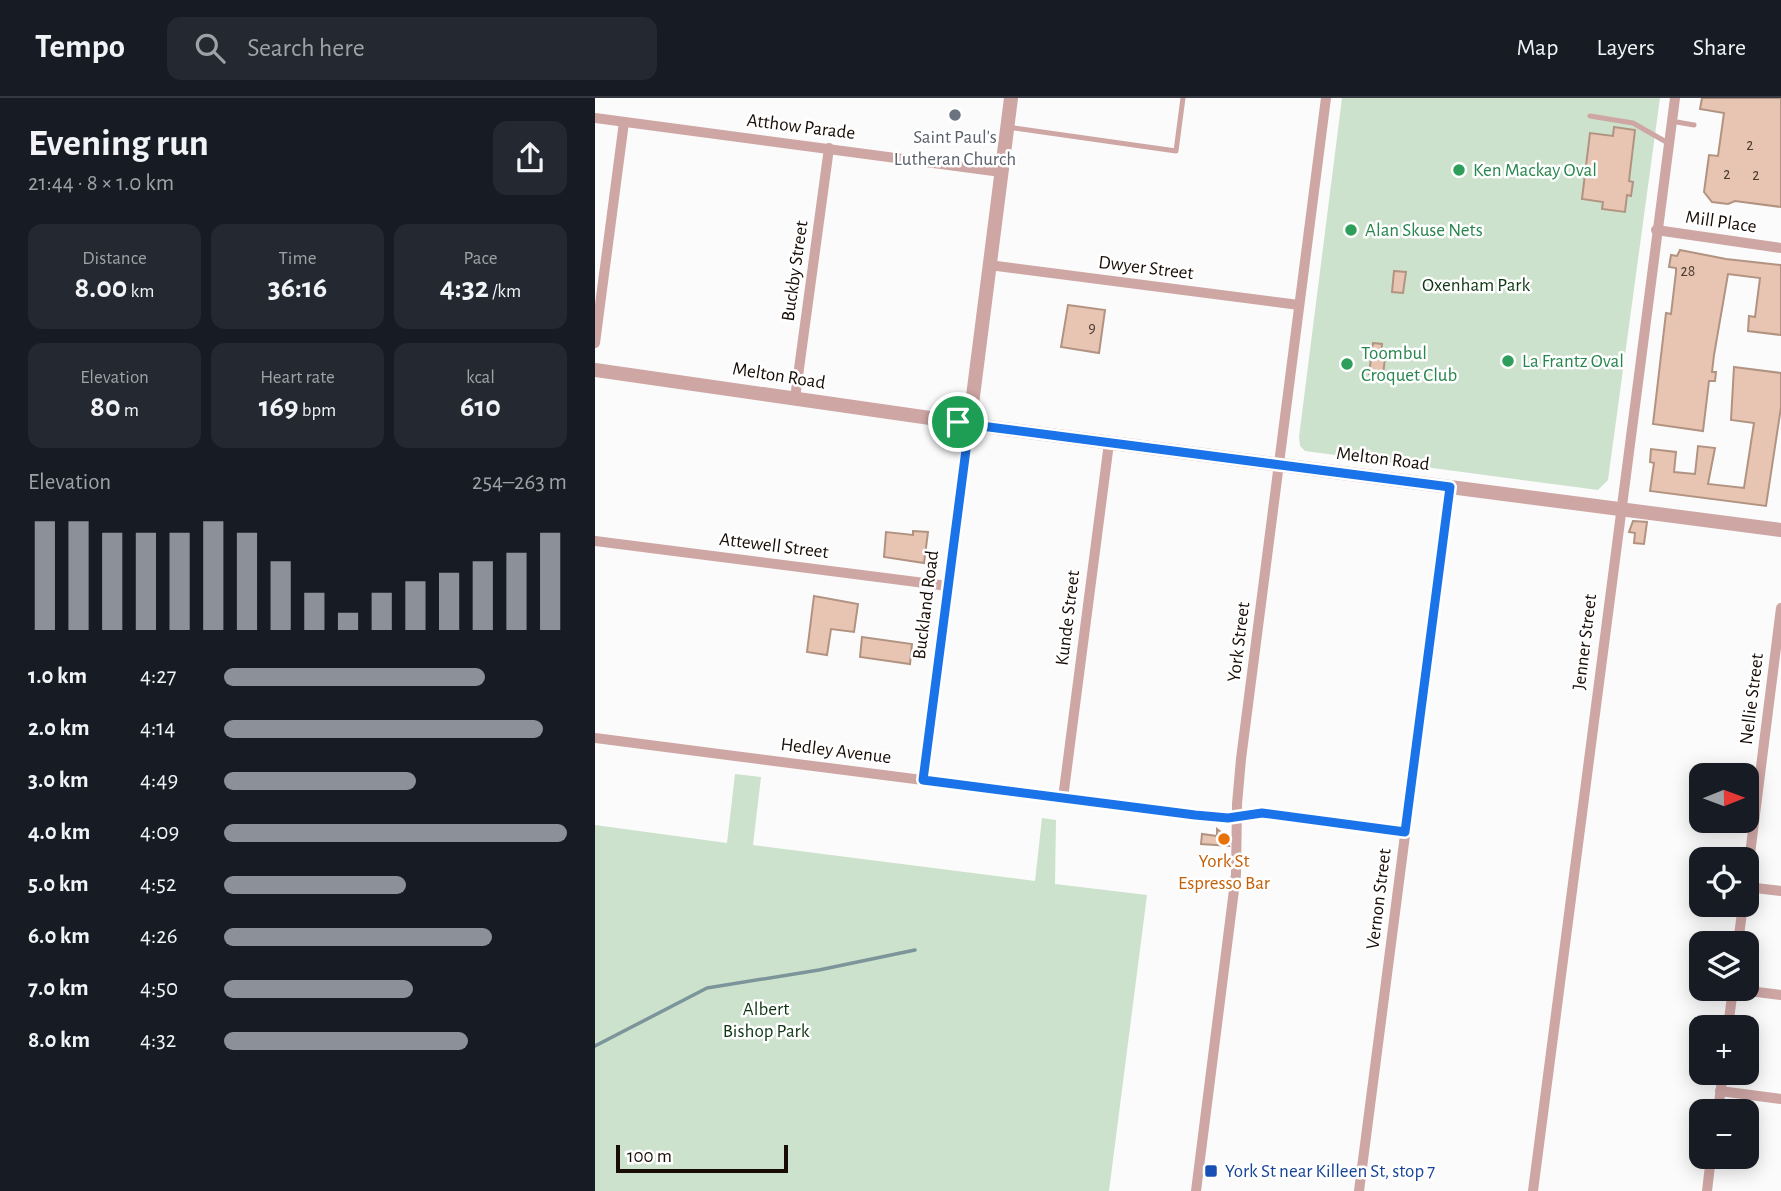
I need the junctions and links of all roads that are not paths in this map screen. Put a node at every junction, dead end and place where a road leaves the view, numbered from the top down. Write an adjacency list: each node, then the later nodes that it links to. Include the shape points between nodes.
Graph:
1 (1011, 98): 10 (street)
2 (1183, 98): 10 (lane, via 1176,151)
3 (1326, 98): 17 (street, York Street)
4 (1675, 98): 7 (street, Jenner Street)
5 (1590, 116): 11 (lane, via 1633,123)
6 (595, 118): 8 (street, Atthow Parade)
7 (1671, 121): 9 (lane); 11 (street, Jenner Street)
8 (624, 122): 12 (street, Atthow Parade); 18 (street)
9 (1694, 125)
10 (1007, 127): 13 (street)
11 (1668, 143): 14 (street, Jenner Street)
12 (829, 148): 13 (street, Atthow Parade); 20 (street, Buckby Street)
13 (1002, 172): 16 (street)
14 (1656, 230): 15 (street, Mill Place); 28 (street, Jenner Street)
15 (1781, 248)
16 (989, 265): 17 (street, Dwyer Street); 21 (street)
17 (1299, 305): 26 (street, York Street)
18 (595, 343)
19 (595, 370): 20 (street, Melton Road)
20 (795, 398): 22 (street, Melton Road)
21 (971, 412): 22 (street); 23 (street)
22 (958, 422): 24 (street)
23 (981, 426): 24 (street); 25 (street, Melton Road)
24 (967, 435): 31 (street, Buckland Road)
25 (1109, 443): 26 (street, Melton Road); 35 (street, Kunde Street)
26 (1279, 465): 27 (street, Melton Road); 36 (street, York Street, via 1241,759)
27 (1450, 487): 28 (street, Melton Road); 37 (street, Vernon Street)
28 (1620, 509): 29 (street, Melton Road); 50 (street, Jenner Street)
29 (1781, 530)
30 (595, 541): 31 (street, Attewell Street)
31 (949, 586): 34 (street, Buckland Road)
32 (1781, 608): 38 (street, Nellie Street)
33 (595, 738): 34 (street, Hedley Avenue)
34 (923, 780): 35 (street, Hedley Avenue)
35 (1063, 798): 36 (street, Hedley Avenue)
36 (1238, 817): 37 (street, Hedley Avenue, via 1262,813); 48 (street, York Street, via 1236,874)
37 (1405, 832): 49 (street, Vernon Street)
38 (1751, 847)
39 (1759, 888): 40 (street)
40 (1781, 891)
41 (1759, 992): 42 (street)
42 (1781, 995)
43 (1721, 1085): 44 (street)
44 (1720, 1091): 45 (street); 46 (street)
45 (1719, 1099)
46 (1781, 1099)
47 (1710, 1169): 51 (street)
48 (1196, 1191)
49 (1359, 1191)
50 (1533, 1191)
51 (1707, 1191)

